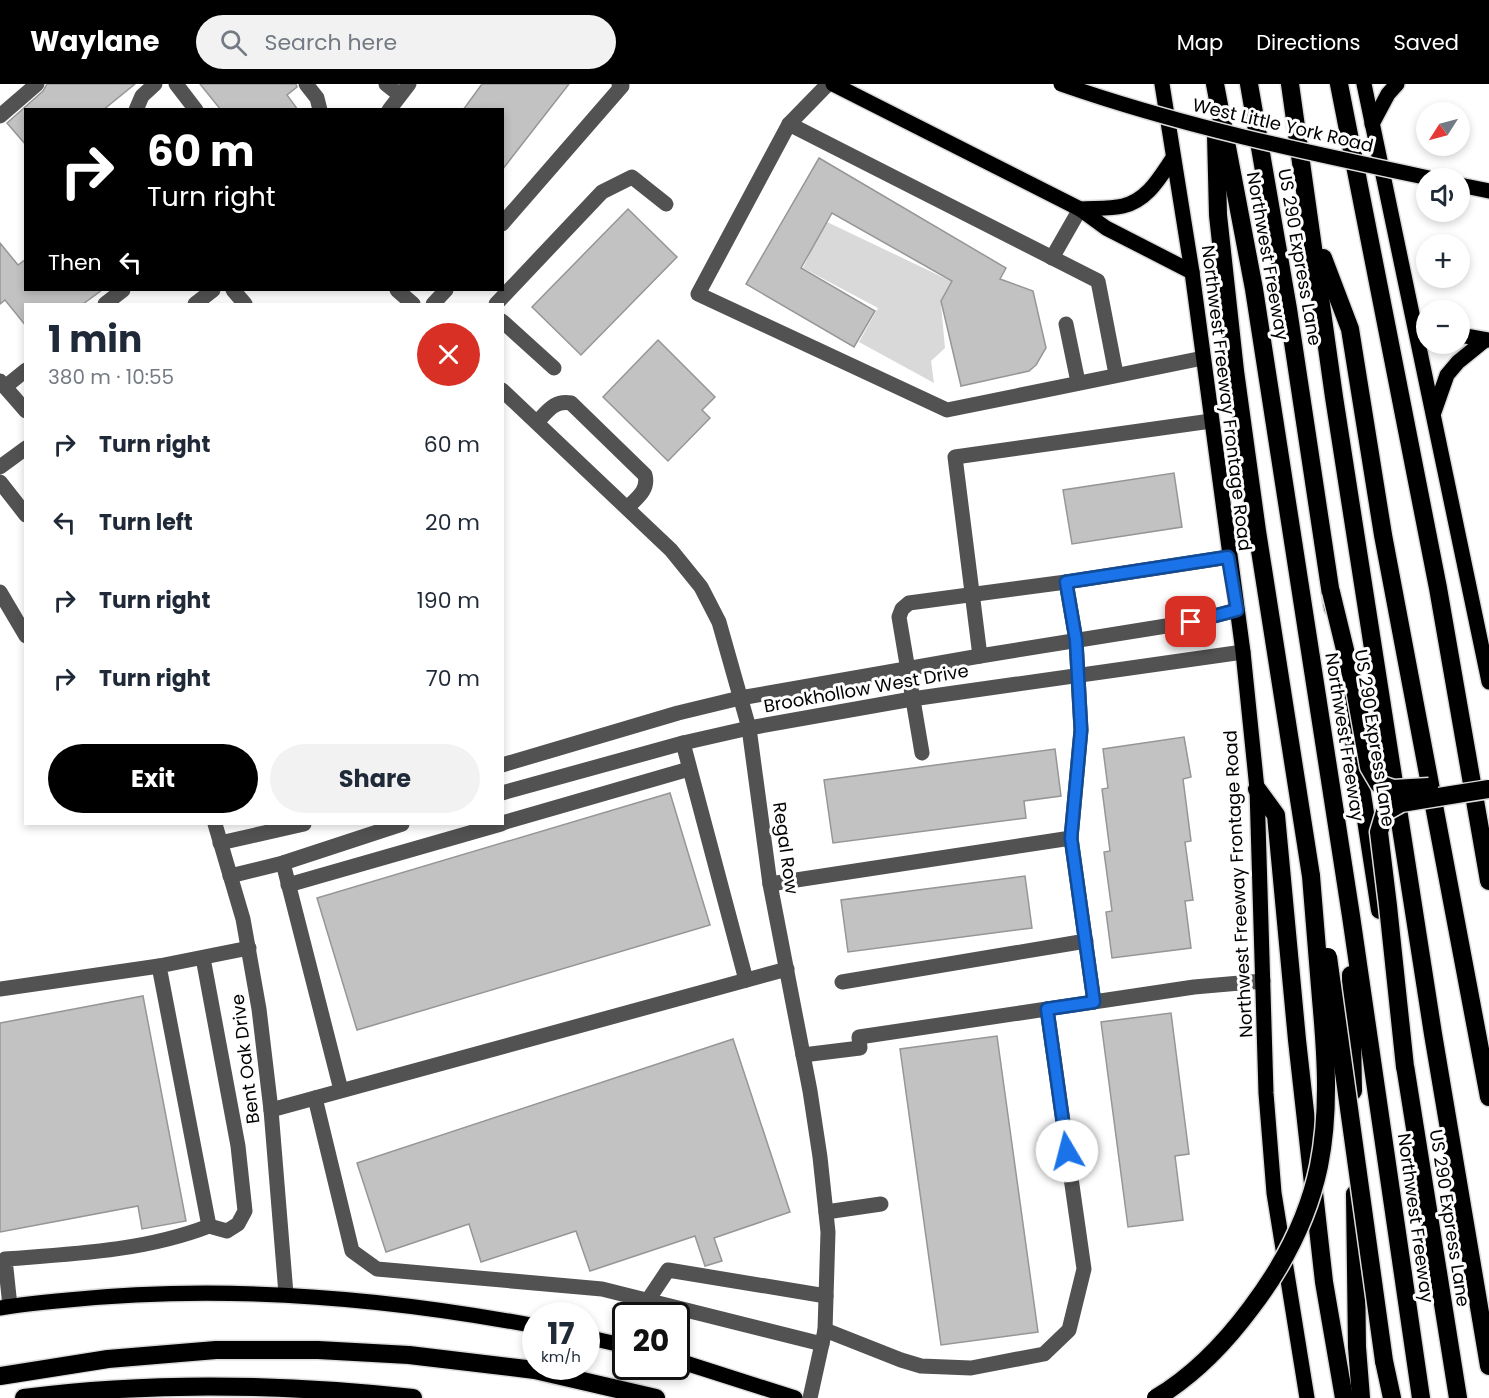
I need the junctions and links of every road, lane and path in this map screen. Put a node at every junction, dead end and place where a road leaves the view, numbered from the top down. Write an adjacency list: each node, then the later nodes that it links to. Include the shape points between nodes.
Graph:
1 (37, 84): 22 (street)
2 (155, 84): 18 (street, via 142,96)
3 (176, 84): 19 (street)
4 (306, 84): 20 (street)
5 (386, 84): 17 (street)
6 (619, 84): 31 (street, via 622,86)
7 (828, 84): 23 (street)
8 (833, 84): 30 (main road)
9 (1061, 84): 26 (main road, West Little York Road, bridge, via 1156,115)
10 (1162, 84): 25 (main road, Northwest Freeway Frontage Road)
11 (1249, 84): 71 (highway, US 290 Express Lane)
12 (1290, 84): 32 (highway)
13 (1339, 84): 104 (highway, via 1438,588)
14 (1364, 84): 24 (main road)
15 (1397, 84): 24 (main road)
16 (1215, 86): 103 (highway, via 1223,268 1257,531); 107 (highway, Northwest Freeway, via 1254,289)
17 (405, 90): 21 (street)
18 (137, 108)
19 (194, 108)
20 (320, 108)
21 (391, 108)
22 (0, 116)
23 (789, 124): 33 (street); 56 (street, via 698,294 947,410)
24 (1372, 124): 46 (main road)
25 (1173, 158): 30 (main road, via 1140,199 1124,206); 34 (main road, Northwest Freeway Frontage Road)
26 (1416, 175)
27 (1470, 187): 28 (main road)
28 (1489, 191)
29 (666, 204): 45 (street, via 632,177 602,192)
30 (1080, 209): 33 (street); 34 (main road, via 1106,228)
31 (504, 222)
32 (1311, 228): 122 (highway, via 1350,329 1383,535); 135 (highway, via 1337,421)
33 (1052, 258): 55 (street, via 1098,281)
34 (1192, 272): 52 (main road, Northwest Freeway Frontage Road)
35 (122, 291): 40 (street)
36 (212, 291): 41 (street)
37 (234, 291): 42 (street)
38 (398, 291): 43 (street)
39 (445, 291): 44 (street)
40 (106, 303)
41 (196, 303)
42 (243, 303)
43 (412, 303)
44 (434, 303)
45 (497, 303)
46 (1410, 303): 47 (main road); 60 (main road)
47 (1416, 308)
48 (504, 323): 53 (street)
49 (1066, 324): 56 (street)
50 (1470, 337): 51 (main road)
51 (1487, 340): 60 (main road, via 1447,375)
52 (1203, 358): 55 (street); 61 (main road, Northwest Freeway Frontage Road)
53 (554, 368)
54 (24, 371): 57 (street)
55 (1116, 374): 56 (street)
56 (1078, 382)
57 (3, 384): 59 (street)
58 (506, 398): 62 (street, Regal Row)
59 (24, 409)
60 (1434, 412): 80 (main road)
61 (1211, 421): 68 (main road, Northwest Freeway Frontage Road); 72 (street, via 955,457)
62 (537, 422): 66 (street, Regal Row); 66 (street, via 554,404 571,403 645,475 644,490)
63 (24, 449): 64 (street)
64 (0, 467)
65 (0, 483): 67 (street)
66 (627, 508): 81 (street, Regal Row, via 671,550 701,587 718,622)
67 (24, 513)
68 (1228, 557): 69 (street); 73 (main road, Northwest Freeway Frontage Road)
69 (1066, 582): 72 (street); 75 (street)
70 (0, 592): 74 (street)
71 (1331, 592): 90 (highway, bridge, via 1369,767 1379,784 1414,789); 120 (highway, US 290 Express Lane, bridge)
72 (972, 596): 77 (street); 78 (street, via 909,603 902,609 899,617)
73 (1237, 610): 75 (street, Brookhollow West Drive, via 1191,622); 76 (main road, Northwest Freeway Frontage Road)
74 (24, 633)
75 (1076, 640): 77 (street, Brookhollow West Drive); 79 (street)
76 (1243, 652): 79 (street, Brookhollow West Drive); 91 (main road, Northwest Freeway Frontage Road)
77 (980, 656): 78 (street, Brookhollow West Drive)
78 (907, 668): 81 (street, Brookhollow West Drive); 82 (street)
79 (1077, 674): 82 (street, Brookhollow West Drive); 99 (street, via 1081,730)
80 (1489, 682)
81 (740, 698): 83 (street, Regal Row); 84 (street, Brookhollow West Drive)
82 (912, 699): 83 (street, Brookhollow West Drive); 86 (street)
83 (749, 728): 85 (street, Brookhollow West Drive); 105 (street, Regal Row)
84 (576, 743): 87 (street, Brookhollow West Drive); 89 (street)
85 (683, 743): 88 (street); 89 (street, Brookhollow West Drive)
86 (922, 753)
87 (504, 764)
88 (689, 769): 94 (street); 113 (street)
89 (584, 771): 93 (street, Brookhollow West Drive)
90 (1489, 778)
91 (1257, 789): 114 (main road, Northwest Freeway Frontage Road); 144 (highway, via 1276,815 1323,1270)
92 (1489, 789): 120 (highway, bridge, via 1401,803 1385,812 1379,832)
93 (504, 792)
94 (504, 822)
95 (215, 825): 100 (street, Bent Oak Drive)
96 (300, 825): 100 (street)
97 (495, 825): 106 (street)
98 (381, 826): 101 (street)
99 (1071, 838): 105 (street); 108 (street)
100 (220, 843): 102 (street, Bent Oak Drive)
101 (283, 863): 102 (street); 106 (street)
102 (230, 876): 109 (street, Bent Oak Drive)
103 (1311, 876): 142 (highway, bridge, via 1327,1065 1324,1136 1310,1198 1287,1253 1238,1326 1206,1360); 146 (highway, bridge, via 1331,974)
104 (1489, 881)
105 (770, 884): 112 (street, Regal Row)
106 (288, 885): 121 (street)
107 (1351, 916): 145 (highway, via 1350,1016); 147 (highway, Northwest Freeway)
108 (1086, 941): 115 (street); 117 (street)
109 (249, 948): 110 (street); 124 (street, Bent Oak Drive)
110 (202, 958): 111 (street); 127 (street, via 238,1146 245,1212 238,1224 227,1231)
111 (159, 966): 116 (street); 127 (street)
112 (787, 969): 113 (street); 119 (street, Regal Row)
113 (746, 980): 121 (street)
114 (1263, 981): 117 (street); 143 (main road, Northwest Freeway Frontage Road, via 1274,1193)
115 (842, 982)
116 (0, 989)
117 (1094, 1002): 118 (street)
118 (1047, 1009): 119 (street, via 859,1037 860,1048); 133 (street, via 1084,1269 1069,1330 1044,1354 971,1368 921,1366)
119 (803, 1055): 126 (street, Regal Row)
120 (1405, 1067): 148 (highway, US 290 Express Lane)
121 (341, 1090): 123 (street)
122 (1489, 1097)
123 (315, 1098): 124 (street); 130 (street, via 352,1251 377,1269 602,1289)
124 (271, 1110): 128 (street, Bent Oak Drive)
125 (881, 1204): 126 (street)
126 (826, 1212): 129 (street, Regal Row)
127 (209, 1226): 131 (street, via 152,1243 4,1259)
128 (286, 1294): 131 (main road, via 150,1293); 132 (main road, via 429,1309)
129 (826, 1296): 130 (street, via 668,1270); 133 (street, Regal Row)
130 (648, 1300): 133 (street)
131 (5, 1307)
132 (522, 1324)
133 (823, 1337): 141 (street, Regal Row)
134 (690, 1364): 140 (main road)
135 (1489, 1366)
136 (0, 1377): 139 (highway, via 108,1359 216,1350 318,1350 410,1355 535,1370)
137 (24, 1398): 138 (highway, via 116,1389 224,1386 324,1389)
138 (413, 1398)
139 (656, 1398)
140 (795, 1398)
141 (810, 1398)
142 (1156, 1398)
143 (1307, 1398)
144 (1344, 1398)
145 (1361, 1398)
146 (1392, 1398)
147 (1421, 1398)
148 (1458, 1398)

